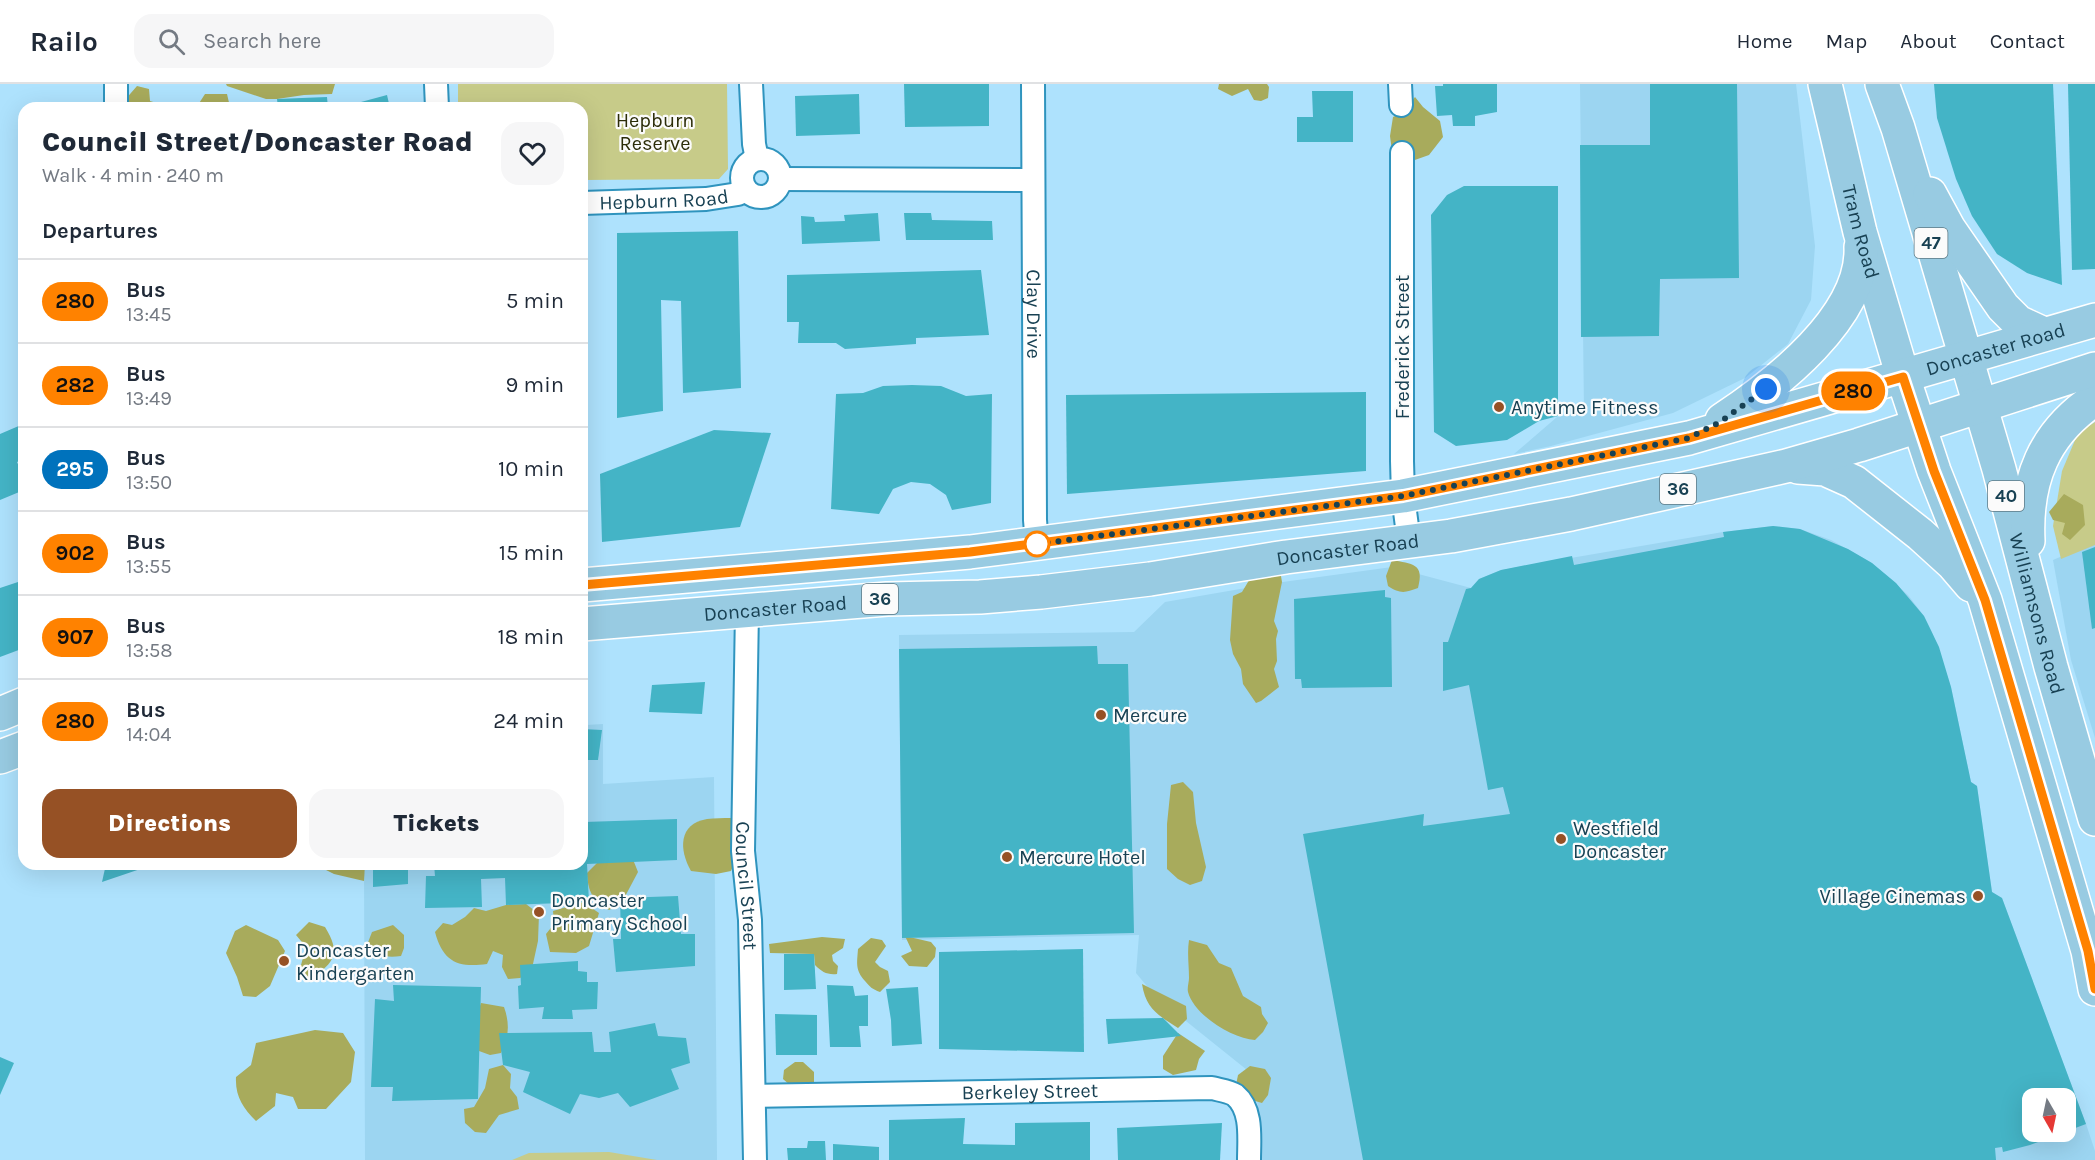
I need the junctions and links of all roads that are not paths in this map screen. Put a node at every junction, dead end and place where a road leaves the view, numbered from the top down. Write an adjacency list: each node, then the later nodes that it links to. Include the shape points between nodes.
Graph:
1 (116, 84): 7 (street)
2 (436, 84): 8 (street)
3 (751, 84): 11 (street)
4 (1033, 84): 13 (street, Clay Drive)
5 (1825, 84): 16 (main road, Tram Road)
6 (1882, 84): 9 (main road, 47)
7 (116, 102)
8 (437, 102)
9 (1898, 128): 18 (main road, via 1949,229 2003,307 2018,322); 19 (main road, 47)
10 (1402, 153): 27 (street, Frederick Street)
11 (757, 159): 12 (street, via 776,166); 14 (street, via 743,171)
12 (780, 179): 13 (street); 14 (street, via 775,191 763,197)
13 (1032, 180): 30 (street, Clay Drive)
14 (746, 190): 15 (street, Hepburn Road, via 706,200)
15 (588, 203)
16 (1860, 232): 21 (main road, Tram Road); 25 (main road, via 1856,284 1843,310 1786,373 1720,422)
17 (2095, 320): 18 (main road, Doncaster Road / 36)
18 (2044, 334): 19 (main road, Doncaster Road / 36)
19 (1965, 357): 21 (main road, Doncaster Road / 36); 23 (main road, 40)
20 (2095, 369): 23 (main road, Doncaster Road / 36)
21 (1903, 377): 24 (main road, Tram Road); 25 (main road, Doncaster Road / 36)
22 (2095, 399): 34 (main road, via 2059,430 2038,464 2028,517)
23 (1980, 406): 24 (main road, Doncaster Road / 36); 34 (main road, Williamsons Road / 40)
24 (1918, 426): 26 (main road, Doncaster Road / 36); 35 (main road)
25 (1689, 438): 27 (main road, Doncaster Road / 36)
26 (1786, 466): 29 (main road, Doncaster Road / 36, via 1559,516); 35 (main road, via 1825,469 1854,482 1953,564)
27 (1403, 496): 28 (main road, Doncaster Road / 36); 29 (street, Frederick Street)
28 (1188, 525): 30 (main road, Doncaster Road / 36); 32 (main road)
29 (1409, 542): 32 (main road, Doncaster Road / 36)
30 (1037, 544): 31 (main road, Doncaster Road / 36)
31 (744, 571): 33 (main road, Doncaster Road / 36); 36 (main road)
32 (1193, 572): 36 (main road, Doncaster Road / 36, via 1041,592)
33 (588, 584)
34 (2030, 586): 42 (main road, Williamsons Road / 40)
35 (1985, 600): 43 (main road, via 2088,951)
36 (747, 610): 37 (main road, Doncaster Road / 36); 44 (street, Council Street, via 742,851 750,920)
37 (588, 623)
38 (18, 706): 39 (main road)
39 (0, 714)
40 (18, 750): 41 (main road)
41 (0, 757)
42 (2095, 819)
43 (2095, 989)
44 (754, 1096): 45 (street, Council Street); 46 (street, Berkeley Street, via 1212,1088 1234,1094 1244,1106)
45 (755, 1160)
46 (1249, 1160)

